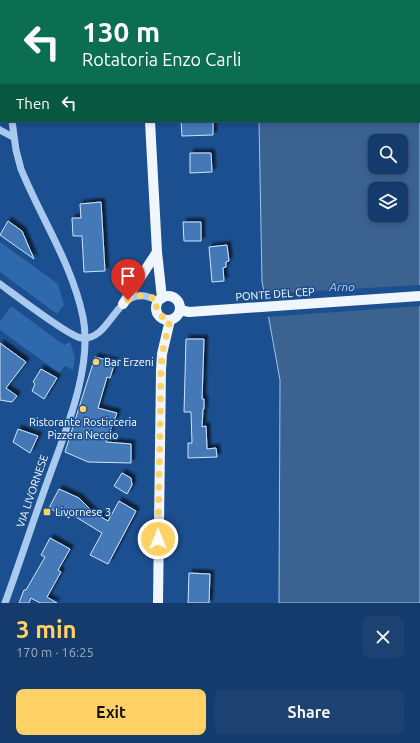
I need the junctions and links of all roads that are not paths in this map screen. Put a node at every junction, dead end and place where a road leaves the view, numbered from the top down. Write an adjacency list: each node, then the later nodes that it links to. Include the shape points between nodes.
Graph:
1 (12, 122): 4 (street, VIA LIVORNESE)
2 (150, 122): 5 (main road)
3 (0, 130): 4 (street)
4 (13, 138): 12 (street, VIA LIVORNESE, via 25,177 75,286)
5 (157, 252): 8 (main road); 9 (main road)
6 (0, 284): 12 (street, via 66,330)
7 (420, 296): 10 (main road, PONTE DEL CEP, via 189,312)
8 (160, 300): 9 (street, via 136,295); 10 (main road, via 173,297 179,302); 11 (main road, via 156,308 159,315)
9 (123, 304): 12 (street, via 101,330)
10 (180, 310): 11 (main road)
11 (170, 320): 14 (main road, via 161,370)
12 (85, 338): 13 (street, VIA LIVORNESE, via 85,361 74,402)
13 (6, 603)
14 (158, 603)

